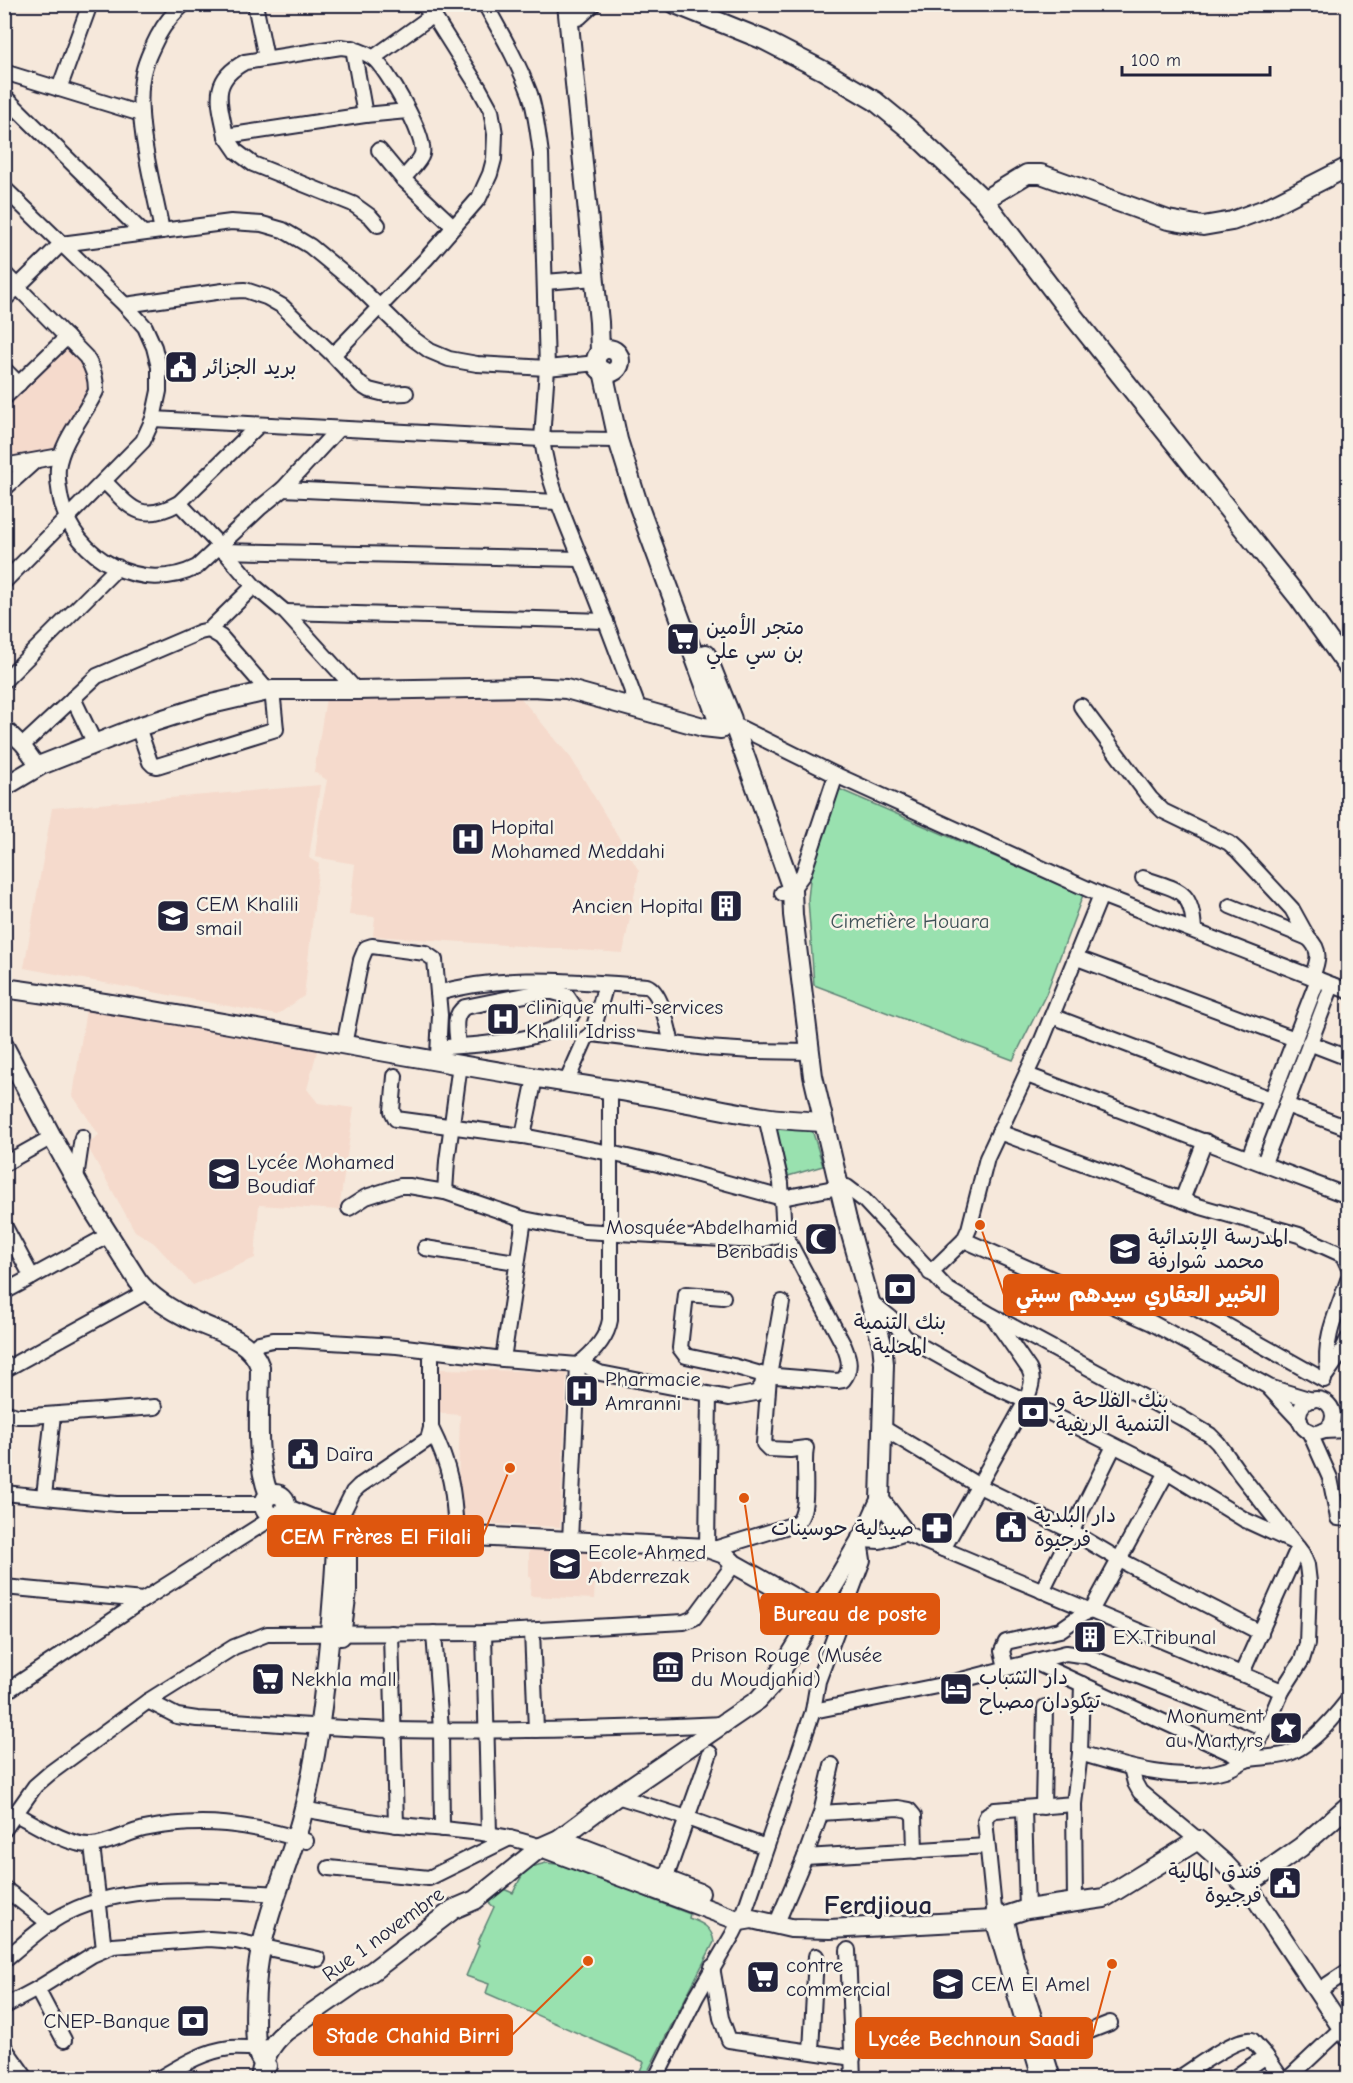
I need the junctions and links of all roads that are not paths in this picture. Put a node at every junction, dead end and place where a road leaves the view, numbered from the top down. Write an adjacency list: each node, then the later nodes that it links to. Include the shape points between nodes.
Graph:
1 (90, 4): 13 (street)
2 (184, 4): 16 (street, via 170,15 149,54 142,80)
3 (255, 4): 11 (street)
4 (422, 4): 8 (street)
5 (485, 4): 31 (street, via 526,85 537,125)
6 (675, 4): 23 (main road, via 764,40 875,101)
7 (574, 9): 30 (main road); 38 (main road, via 606,301)
8 (433, 15): 10 (street); 25 (street, via 491,110 495,134 490,174 479,198)
9 (352, 48): 10 (street); 11 (street); 17 (street)
10 (373, 57): 15 (street, via 393,83)
11 (266, 58): 18 (street, via 245,62 224,77 219,100)
12 (4, 72): 13 (street)
13 (59, 89): 16 (street)
14 (4, 96): 27 (street)
15 (407, 111): 17 (street); 21 (street, via 422,138 422,154)
16 (141, 114): 26 (street)
17 (365, 115): 18 (street)
18 (226, 136): 24 (street, via 237,152 253,164 353,204)
19 (379, 150): 21 (street)
20 (1348, 167): 23 (main road, via 1265,209 1203,226 1168,220 1041,174 1027,174)
21 (403, 179): 25 (street)
22 (4, 188): 28 (street)
23 (984, 200): 66 (main road, via 1298,597)
24 (378, 225)
25 (454, 227): 35 (street)
26 (162, 231): 27 (street); 35 (street, via 231,222 283,230 310,246)
27 (143, 233): 28 (street)
28 (61, 244): 32 (street); 34 (street)
29 (4, 273): 32 (street)
30 (595, 278): 31 (street); 38 (main road)
31 (545, 282): 39 (street)
32 (18, 286): 33 (street); 36 (street)
33 (4, 300)
34 (125, 305): 37 (street, via 245,290 282,306); 44 (street, via 145,327 157,357 159,391)
35 (380, 306): 37 (street); 39 (street, via 408,335 448,359)
36 (67, 337): 41 (street); 49 (street, via 93,367 96,390)
37 (333, 355): 42 (street, via 369,390)
38 (606, 361): 39 (street); 48 (main road); 75 (main road, via 647,502)
39 (547, 368): 47 (street)
40 (4, 369): 41 (street)
41 (19, 384): 43 (street)
42 (406, 393)
43 (4, 398)
44 (153, 419): 45 (street); 52 (street, via 143,441)
45 (260, 425): 46 (street); 56 (street)
46 (338, 429): 47 (street); 54 (street)
47 (542, 439): 48 (street); 55 (street)
48 (618, 440): 75 (main road, via 639,507)
49 (60, 456): 50 (street); 57 (street, via 59,487)
50 (35, 460): 51 (street); 53 (street)
51 (4, 466)
52 (104, 481): 56 (street, via 138,512 165,511); 57 (street)
53 (4, 489)
54 (283, 489): 55 (street); 58 (street)
55 (557, 502): 59 (street)
56 (179, 503): 58 (street)
57 (67, 519): 60 (street, via 92,553); 61 (street)
58 (222, 549): 59 (street); 60 (street, via 184,573 148,575); 62 (street)
59 (581, 559): 64 (street)
60 (118, 567): 67 (street)
61 (4, 582)
62 (254, 586): 63 (street); 65 (street)
63 (285, 612): 64 (street); 69 (street)
64 (606, 621): 72 (street)
65 (209, 630): 68 (street, via 221,637); 70 (street, via 112,668)
66 (1348, 667)
67 (4, 681)
68 (270, 690): 69 (main road); 74 (main road); 74 (street, via 276,729 157,766 150,762)
69 (356, 690): 72 (main road, via 566,689)
70 (73, 698): 76 (street); 77 (street)
71 (1081, 706): 86 (street, via 1150,798 1163,811 1229,843 1292,909)
72 (639, 710): 75 (main road, via 703,728)
73 (4, 727): 77 (street)
74 (138, 727): 76 (main road)
75 (728, 728): 79 (street); 82 (main road, via 741,775)
76 (95, 744): 78 (main road)
77 (23, 745): 78 (street)
78 (38, 766): 80 (main road)
79 (836, 775): 82 (street, via 802,874); 83 (street)
80 (4, 786)
81 (1143, 878): 85 (street, via 1187,897)
82 (787, 891): 102 (main road)
83 (1101, 895): 85 (street); 87 (street)
84 (1230, 906): 86 (street)
85 (1194, 930): 88 (street)
86 (1308, 938): 88 (street, via 1318,951)
87 (1077, 958): 94 (street); 96 (street)
88 (1315, 978): 90 (street); 96 (street)
89 (606, 984): 93 (street, via 504,981); 95 (street); 98 (street, via 647,986 654,990)
90 (1332, 985): 92 (street); 97 (street)
91 (4, 988): 99 (main road)
92 (1348, 991)
93 (438, 993): 99 (street, via 435,960 429,954 367,947); 103 (street)
94 (1052, 1016): 106 (street); 111 (street)
95 (592, 1034): 98 (street); 109 (street, via 586,1038)
96 (1295, 1039): 111 (street)
97 (1309, 1043): 104 (street); 112 (street)
98 (672, 1044): 102 (street)
99 (344, 1045): 103 (main road)
100 (4, 1046): 119 (main road)
101 (458, 1046): 101 (street, via 540,1034 558,1028 573,1015 575,1008 567,996 553,992 465,1006 457,1016); 103 (street)
102 (810, 1052): 114 (main road)
103 (438, 1054): 105 (main road)
104 (1348, 1058)
105 (460, 1064): 108 (main road); 115 (street)
106 (1027, 1075): 117 (street); 121 (street)
107 (395, 1076): 115 (street, via 392,1111 396,1119)
108 (535, 1078): 109 (main road); 118 (street)
109 (566, 1083): 110 (main road)
110 (610, 1089): 113 (main road); 122 (street)
111 (1270, 1099): 123 (street)
112 (1286, 1105): 116 (street); 124 (street)
113 (766, 1117): 114 (main road); 130 (street)
114 (823, 1122): 127 (main road)
115 (451, 1127): 118 (street); 128 (street)
116 (1348, 1128)
117 (999, 1132): 131 (street); 138 (street, via 987,1158)
118 (523, 1136): 122 (street)
119 (52, 1137): 125 (street); 126 (main road)
120 (82, 1137): 126 (street)
121 (1205, 1141): 123 (street); 131 (street)
122 (610, 1154): 130 (street); 135 (street)
123 (1249, 1157): 124 (street)
124 (1264, 1163): 129 (street)
125 (4, 1164)
126 (76, 1178): 137 (main road)
127 (839, 1187): 130 (street); 142 (street, via 847,1187 864,1200); 150 (main road)
128 (445, 1192): 132 (street, via 400,1186 366,1197); 133 (street)
129 (1348, 1196)
130 (782, 1198): 136 (street)
131 (1182, 1200): 141 (street, via 1299,1235 1343,1255)
132 (350, 1208)
133 (524, 1219): 135 (street); 140 (street)
134 (4, 1225): 143 (street)
135 (610, 1233): 136 (street, via 740,1240 760,1240); 159 (street, via 608,1329)
136 (784, 1233): 161 (street, via 844,1346 849,1366 843,1380 837,1381)
137 (107, 1236): 143 (street); 147 (main road)
138 (964, 1240): 142 (street); 163 (street, via 1152,1323)
139 (425, 1248): 140 (street)
140 (517, 1262): 158 (street)
141 (1348, 1266)
142 (930, 1273): 151 (street, via 947,1289)
143 (32, 1276): 146 (street)
144 (1348, 1280): 162 (street, via 1330,1331)
145 (1156, 1286): 162 (street)
146 (4, 1292)
147 (146, 1292): 155 (main road); 160 (street)
148 (723, 1297): 161 (street, via 686,1294 681,1352)
149 (782, 1302): 161 (street)
150 (871, 1302): 152 (street, via 891,1318); 154 (main road)
151 (991, 1315): 166 (street, via 1033,1376); 188 (street, via 1210,1435)
152 (905, 1337): 154 (street); 166 (street)
153 (1348, 1339): 157 (street)
154 (882, 1344): 172 (main road)
155 (251, 1350): 156 (street, via 273,1340 297,1340); 180 (main road, via 260,1367 263,1480)
156 (431, 1351): 158 (street); 171 (street)
157 (1344, 1358): 162 (street)
158 (503, 1359): 159 (street)
159 (580, 1363): 164 (street, via 600,1373); 187 (street)
160 (6, 1366)
161 (767, 1375): 164 (street, via 756,1393 729,1398); 189 (street, via 764,1444 768,1449 806,1448 802,1514 795,1524)
162 (1326, 1375): 165 (street)
163 (1269, 1387): 165 (street); 173 (street)
164 (709, 1395): 189 (street)
165 (1314, 1400): 168 (street, via 1328,1404); 173 (street, via 1302,1408)
166 (1026, 1401): 175 (street); 177 (street)
167 (155, 1407): 170 (street)
168 (1332, 1411): 173 (street, via 1330,1425); 174 (street)
169 (4, 1412): 170 (street, via 17,1416)
170 (53, 1415): 179 (street)
171 (431, 1428): 183 (street, via 426,1442 353,1492); 186 (street, via 452,1481)
172 (883, 1428): 177 (street); 182 (main road)
173 (1311, 1428): 174 (street); 181 (street, via 1330,1478 1338,1518)
174 (1348, 1429)
175 (1114, 1446): 176 (street); 184 (street)
176 (1167, 1472): 188 (street, via 1245,1520); 191 (street)
177 (979, 1486): 184 (street); 190 (street)
178 (4, 1493): 179 (street)
179 (44, 1496): 180 (street, via 116,1504)
180 (274, 1506): 183 (main road); 195 (street)
181 (1348, 1519)
182 (868, 1525): 185 (main road); 185 (main road, via 880,1539); 196 (main road, Rue 1 novembre); 213 (street, via 863,1560 818,1681)
183 (342, 1526): 186 (main road); 203 (main road, via 346,1591)
184 (1071, 1531): 191 (street); 194 (street)
185 (903, 1532): 190 (street)
186 (456, 1535): 187 (main road)
187 (570, 1541): 189 (main road)
188 (1296, 1545): 201 (street); 208 (street, via 1307,1565 1309,1582 1307,1644 1302,1660)
189 (711, 1548): 192 (main road)
190 (943, 1549): 194 (street)
191 (1118, 1559): 197 (street); 201 (street)
192 (734, 1564): 196 (main road); 198 (street, via 694,1618 684,1622)
193 (4, 1587): 195 (street)
194 (1042, 1590): 197 (street)
195 (143, 1600): 209 (street)
196 (817, 1611): 214 (main road, Rue 1 novembre, via 767,1692)
197 (1091, 1611): 205 (street, via 1060,1630 1006,1642 1002,1651); 206 (street)
198 (532, 1631): 200 (street); 219 (street)
199 (391, 1633): 202 (street); 203 (street); 217 (street)
200 (484, 1633): 202 (street); 218 (street)
201 (1261, 1633): 206 (street)
202 (434, 1634): 216 (street)
203 (336, 1635): 211 (street, via 267,1634 247,1641); 215 (main road)
204 (1034, 1662): 205 (street); 207 (street); 220 (street, via 1066,1653 1088,1656)
205 (1006, 1667): 213 (street, via 942,1685)
206 (1242, 1673): 208 (street)
207 (1082, 1684): 221 (street); 223 (street)
208 (1282, 1691): 220 (street)
209 (4, 1693)
210 (1348, 1700): 223 (street, via 1315,1736 1289,1754)
211 (148, 1701): 215 (street, via 177,1716 197,1719); 233 (street, via 50,1773)
212 (1045, 1707): 229 (street)
213 (813, 1711): 246 (street)
214 (726, 1724): 219 (street); 226 (main road, Rue 1 novembre)
215 (324, 1727): 217 (street); 231 (main road)
216 (441, 1729): 217 (street); 218 (street); 236 (street)
217 (394, 1730): 235 (street)
218 (488, 1730): 219 (street); 238 (street)
219 (536, 1730)
220 (1266, 1730): 223 (street)
221 (1080, 1753): 225 (street); 227 (street)
222 (710, 1754): 234 (street)
223 (1246, 1760): 225 (street, via 1212,1774)
224 (832, 1765): 232 (street)
225 (1131, 1768): 242 (street, via 1140,1792)
226 (617, 1796): 234 (street); 240 (main road, Rue 1 novembre)
227 (1074, 1804): 229 (street); 255 (street)
228 (1348, 1806): 251 (main road, via 1301,1847)
229 (1043, 1807): 230 (street)
230 (1024, 1809): 244 (street, via 988,1814); 256 (street)
231 (308, 1810): 235 (street); 239 (main road)
232 (821, 1813): 247 (street, via 909,1810 914,1816); 248 (street)
233 (15, 1814): 237 (street); 243 (street, via 64,1838)
234 (687, 1818): 246 (street); 250 (street)
235 (396, 1825): 236 (street)
236 (442, 1829): 238 (street)
237 (4, 1830)
238 (489, 1834): 241 (street)
239 (300, 1839): 243 (street, via 250,1826 208,1823 142,1830); 253 (main road); 262 (main road)
240 (559, 1839): 241 (street); 245 (main road, Rue 1 novembre); 250 (main road)
241 (517, 1840): 245 (street); 249 (street, via 429,1878)
242 (1198, 1840): 251 (main road); 255 (main road, via 1104,1898)
243 (92, 1845): 254 (street)
244 (987, 1846): 247 (street); 257 (street)
245 (541, 1847): 258 (main road); 280 (main road, Rue 1 novembre, via 475,1900 454,1909 286,2031 274,2041)
246 (766, 1847): 258 (street)
247 (915, 1851): 248 (street)
248 (805, 1857): 260 (street)
249 (330, 1868)
250 (665, 1880): 258 (main road)
251 (1245, 1886): 270 (main road)
252 (4, 1888): 259 (street)
253 (278, 1894): 254 (street, via 195,1890); 262 (main road, via 264,1933)
254 (98, 1900): 259 (street); 261 (street)
255 (1075, 1902): 256 (main road)
256 (1027, 1910): 257 (main road)
257 (997, 1915): 260 (main road, via 830,1929); 275 (street, via 1016,1959); 285 (street)
258 (745, 1917): 260 (main road); 267 (street)
259 (50, 1924): 266 (street)
260 (776, 1925)
261 (104, 1949): 262 (street, via 136,1942 209,1939); 269 (street)
262 (267, 1949): 265 (street); 280 (main road, via 259,1961 257,1984)
263 (848, 1950): 279 (street)
264 (816, 1956): 277 (street)
265 (318, 1959)
266 (4, 1960)
267 (712, 1967): 277 (street, via 729,2040); 283 (street)
268 (1348, 1971): 270 (street)
269 (37, 1989): 271 (street); 274 (street)
270 (1318, 1991): 273 (main road)
271 (5, 2005)
272 (1110, 2023): 275 (street)
273 (1345, 2032): 290 (street)
274 (64, 2040)
275 (1042, 2043): 286 (street)
276 (4, 2047): 281 (street)
277 (811, 2051): 279 (street)
278 (1266, 2056): 287 (street, via 1252,2040 1245,2039); 288 (street); 289 (street)
279 (853, 2058): 284 (street)
280 (267, 2062): 282 (street, via 228,2048 187,2061)
281 (26, 2079)
282 (160, 2079)
283 (657, 2079)
284 (853, 2079)
285 (1040, 2079)
286 (1053, 2079)
287 (1179, 2079)
288 (1234, 2079)
289 (1281, 2079)
290 (1290, 2079)

